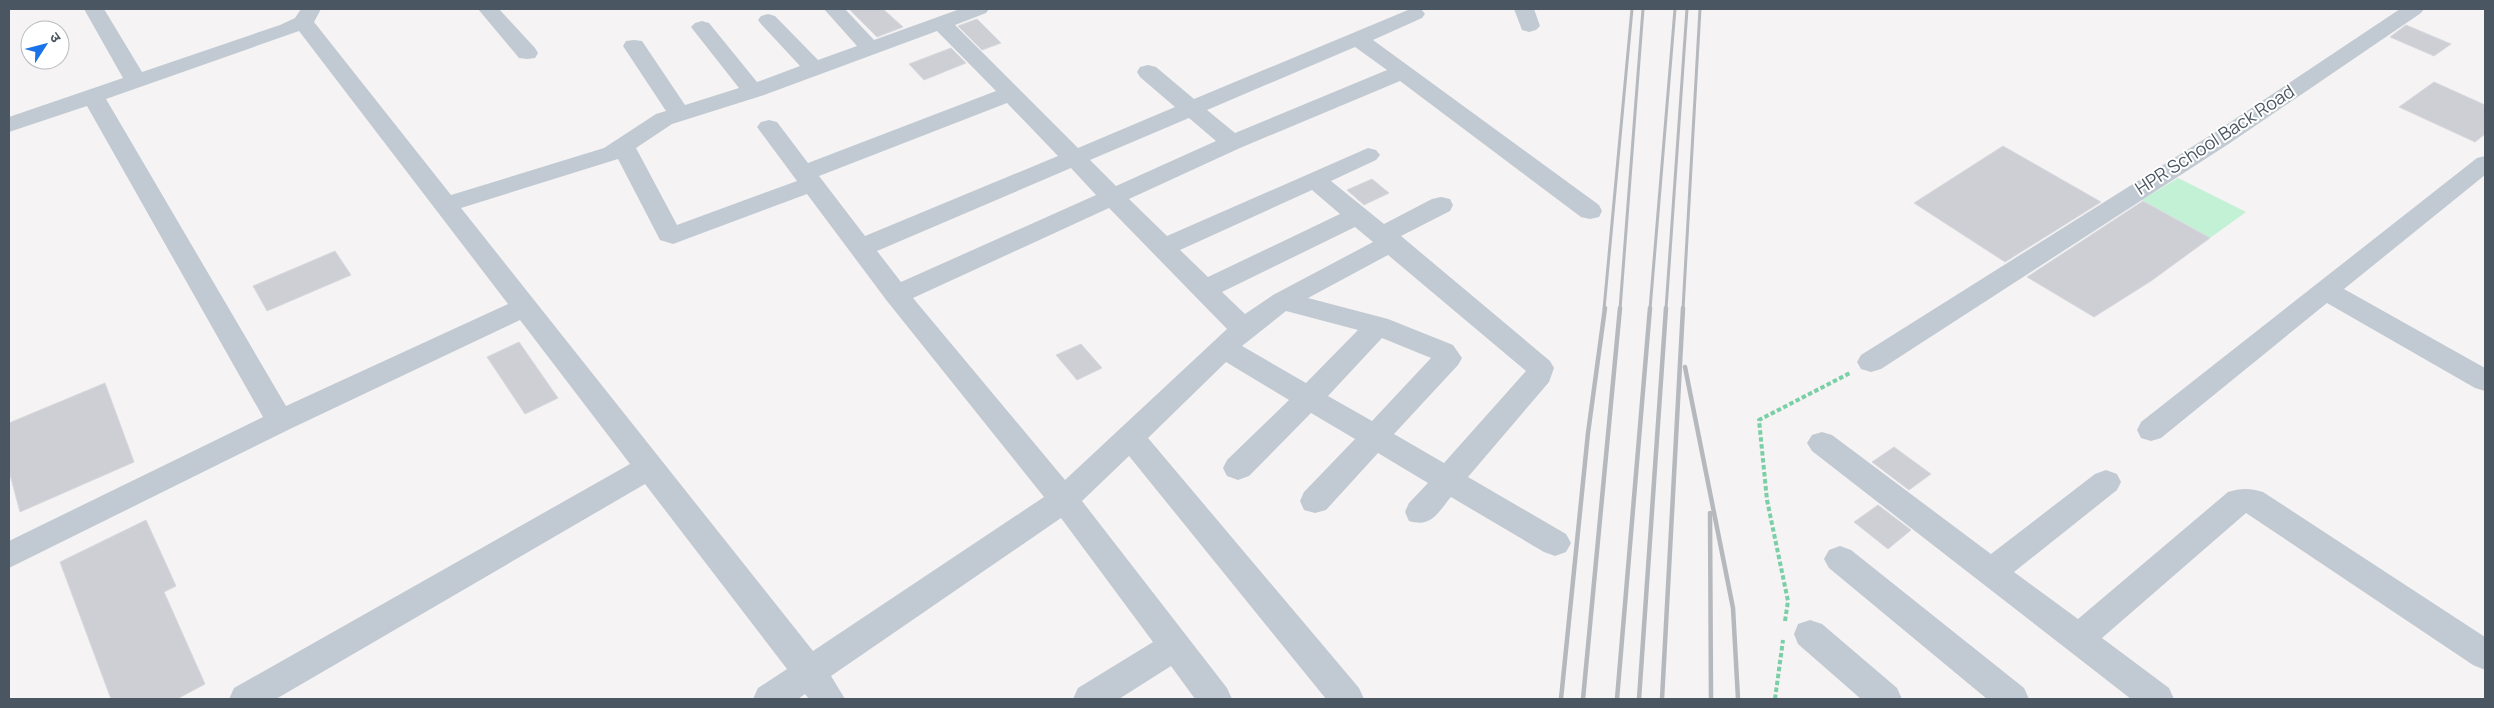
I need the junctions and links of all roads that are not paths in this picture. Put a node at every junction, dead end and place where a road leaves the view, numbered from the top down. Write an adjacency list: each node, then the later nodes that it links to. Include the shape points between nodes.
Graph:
1 (94, 9): 19 (street)
2 (488, 9): 15 (street)
3 (861, 9): 6 (street)
4 (979, 9): 10 (street)
5 (2414, 9): 49 (street, HPR School Back Road, via 2222,138)
6 (837, 12): 14 (street)
7 (1415, 14): 12 (street)
8 (307, 15): 19 (street); 35 (street)
9 (768, 20): 16 (street)
10 (942, 24): 14 (street); 21 (street)
11 (702, 27): 20 (street)
12 (1357, 38): 18 (street); 23 (street)
13 (634, 46): 24 (street)
14 (871, 49): 16 (street)
15 (527, 53)
16 (815, 69): 20 (street)
17 (1148, 72): 23 (street)
18 (1402, 72): 27 (street); 37 (street)
19 (136, 81): 22 (street)
20 (753, 91): 24 (street)
21 (1011, 93): 30 (street); 32 (street)
22 (93, 96): 25 (street); 52 (street)
23 (1191, 107): 27 (street); 30 (street)
24 (680, 114): 28 (street, via 659,122)
25 (9, 125)
26 (769, 127): 32 (street)
27 (1232, 143): 34 (street)
28 (624, 147): 32 (street, via 671,236); 35 (street)
29 (1368, 155): 33 (street)
30 (1075, 157): 34 (street); 40 (street)
31 (2485, 163): 43 (street)
32 (808, 178): 40 (street)
33 (1314, 179): 38 (street); 41 (street)
34 (1112, 196): 41 (street); 44 (street)
35 (447, 204): 46 (street)
36 (1441, 205): 39 (street)
37 (1590, 211)
38 (1359, 215): 39 (street); 42 (street)
39 (1388, 239): 45 (street); 59 (street, via 1540,368 1539,375)
40 (861, 248): 44 (street)
41 (1163, 248): 42 (street)
42 (1204, 290): 48 (street)
43 (2326, 291): 50 (street); 53 (street)
44 (896, 295): 61 (street)
45 (1282, 301): 47 (street); 48 (street)
46 (525, 307): 52 (street); 57 (street)
47 (1378, 326): 51 (street); 55 (street, via 1443,352 1448,358)
48 (1233, 338): 51 (street); 54 (street)
49 (1871, 362)
50 (2485, 381)
51 (1308, 399): 55 (street); 58 (street)
52 (280, 421): 65 (street)
53 (2151, 430)
54 (1130, 437): 61 (street); 79 (street)
55 (1375, 438): 59 (street); 62 (street)
56 (1822, 443): 67 (street)
57 (650, 467): 72 (street); 74 (street)
58 (1238, 468)
59 (1449, 480): 63 (street); 64 (street)
60 (2106, 482): 67 (street)
61 (1064, 500): 70 (street); 72 (street)
62 (1315, 501)
63 (1420, 512)
64 (1554, 543)
65 (9, 555)
66 (1840, 559): 73 (street)
67 (1992, 571): 69 (street)
68 (1810, 634): 80 (street)
69 (2079, 638): 71 (street, via 2244,500 2263,508); 81 (street)
70 (1175, 646): 77 (street); 78 (street)
71 (2485, 655)
72 (809, 672): 75 (street); 76 (street)
73 (2009, 698)
74 (246, 699)
75 (770, 699)
76 (828, 699)
77 (1090, 699)
78 (1215, 699)
79 (1347, 699)
80 (1885, 699)
81 (2157, 699)

